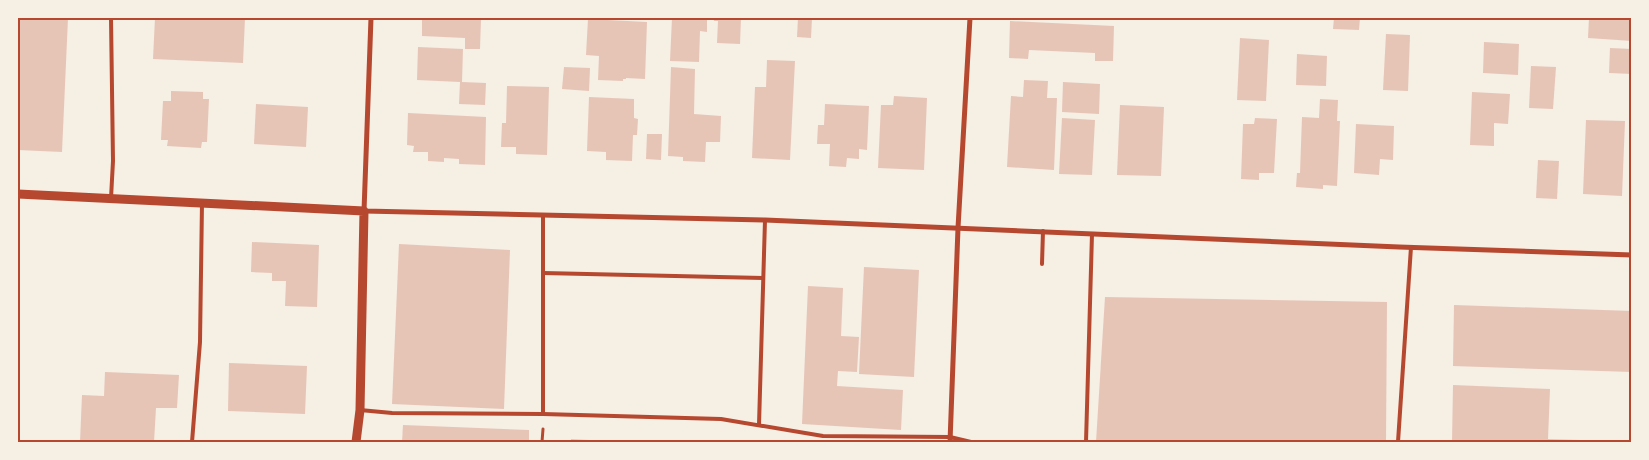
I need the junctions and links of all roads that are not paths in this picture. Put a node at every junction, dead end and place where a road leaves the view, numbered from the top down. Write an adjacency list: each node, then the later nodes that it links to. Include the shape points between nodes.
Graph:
1 (111, 18): 5 (lane)
2 (371, 18): 7 (street)
3 (970, 18): 10 (street)
4 (18, 194): 5 (street)
5 (111, 198): 6 (street)
6 (202, 203): 7 (street); 22 (lane, via 200,342)
7 (364, 211): 8 (street); 18 (street)
8 (543, 216): 9 (street); 16 (lane)
9 (765, 220): 10 (street); 17 (lane)
10 (958, 228): 11 (street); 21 (street)
11 (1043, 231): 12 (street); 15 (lane)
12 (1092, 234): 13 (street); 25 (lane)
13 (1411, 247): 14 (street); 26 (lane)
14 (1632, 255)
15 (1042, 264)
16 (543, 273): 17 (lane); 19 (lane)
17 (763, 278): 20 (lane)
18 (360, 410): 19 (lane); 23 (street)
19 (543, 414): 20 (lane, via 721,419)
20 (760, 425): 21 (lane, via 823,436)
21 (950, 440): 24 (lane)
22 (192, 442)
23 (356, 442)
24 (971, 442)
25 (1086, 442)
26 (1398, 442)

